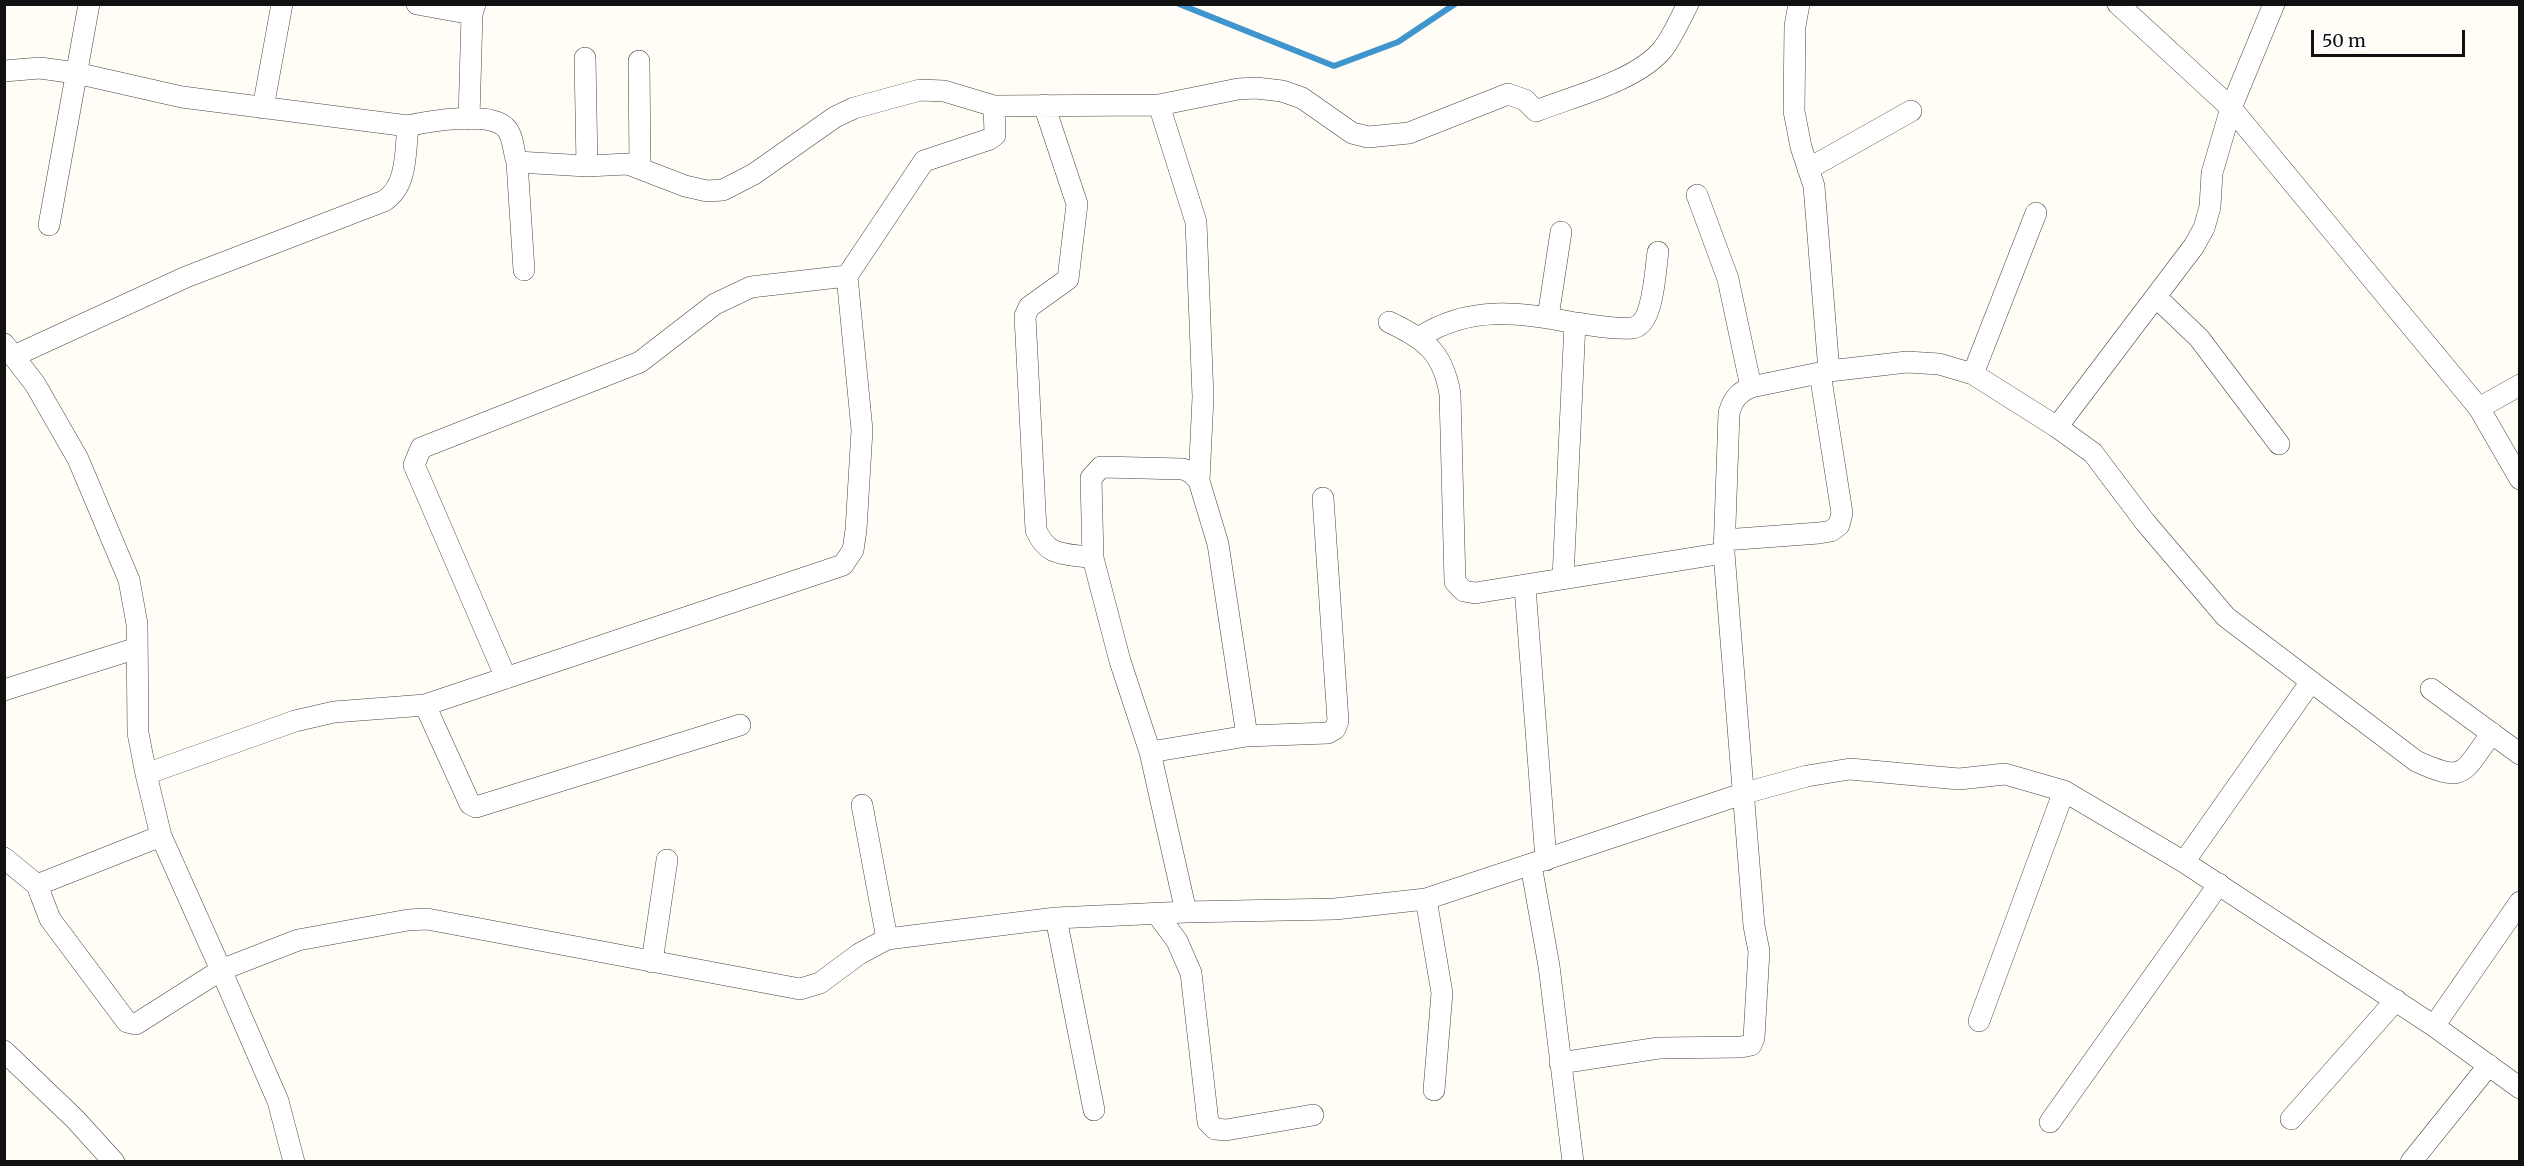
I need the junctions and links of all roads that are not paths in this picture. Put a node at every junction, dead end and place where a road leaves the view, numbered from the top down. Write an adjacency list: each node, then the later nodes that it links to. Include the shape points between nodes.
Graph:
1 (89, 4): 12 (street)
2 (282, 4): 16 (street)
3 (417, 4): 8 (street)
4 (1688, 4): 14 (street, via 1664,48 1650,61 1627,76 1536,111 1525,100 1508,94 1409,133 1368,137 1352,134 1302,98 1282,91 1238,89)
5 (1799, 4): 24 (street, via 1794,26 1794,111)
6 (2118, 4): 17 (street)
7 (2274, 4): 17 (street)
8 (473, 9): 19 (street)
9 (585, 58): 22 (street)
10 (639, 62): 23 (street)
11 (4, 71): 12 (street)
12 (76, 73): 16 (street, via 182,97); 27 (street)
13 (1044, 105): 14 (street); 15 (street); 49 (street, via 1078,213 1068,279 1029,307 1025,316 1036,530 1043,546 1052,551)
14 (1159, 105): 46 (street, via 1196,222 1203,397)
15 (994, 106): 23 (street, via 944,91 920,90 854,108 754,174 723,189 707,191 685,186); 31 (street, via 995,135 924,161)
16 (263, 108): 20 (street)
17 (2231, 108): 32 (street, via 2212,173 2204,228); 42 (street)
18 (1911, 111): 24 (street)
19 (469, 119): 20 (street); 21 (street, via 504,125 511,135)
20 (408, 126): 37 (street, via 403,170 397,188 384,201)
21 (517, 162): 22 (street); 30 (street)
22 (588, 166): 23 (street, via 628,164)
23 (640, 168)
24 (1808, 169): 38 (street, via 1814,186)
25 (1697, 195): 41 (street, via 1728,279)
26 (2036, 213): 39 (street)
27 (49, 225)
28 (1561, 232): 33 (street)
29 (1658, 252): 35 (street, via 1649,313 1643,324 1634,328)
30 (524, 270)
31 (847, 276): 53 (street, via 862,430 856,530 852,550 843,565); 53 (street, via 751,287 715,304 640,362 421,448 414,465)
32 (2156, 297): 43 (street); 44 (street, via 2199,338)
33 (1548, 317): 35 (street); 36 (street, via 1497,312 1465,316)
34 (1389, 322): 36 (street)
35 (1575, 323): 50 (street)
36 (1420, 337): 51 (street, via 1442,364 1450,393 1455,582 1464,591 1475,593)
37 (9, 350): 52 (street, via 35,384 78,459 105,518 129,580)
38 (1824, 373): 39 (street, via 1906,362 1939,364); 41 (street); 48 (street, via 1842,513 1839,525 1831,531)
39 (1972, 374): 43 (street)
40 (2520, 385): 42 (street)
41 (1751, 387): 48 (street, via 1740,392 1729,413)
42 (2479, 408): 45 (street)
43 (2057, 427): 54 (street, via 2092,453 2226,617)
44 (2278, 444)
45 (2520, 479)
46 (1199, 481): 49 (street, via 1183,469 1101,467 1091,478); 60 (street, via 1218,544)
47 (1323, 498): 60 (street, via 1338,721 1328,733)
48 (1724, 547): 50 (street); 65 (street)
49 (1093, 558): 61 (street, via 1120,661)
50 (1563, 578): 51 (street)
51 (1525, 587): 70 (street)
52 (137, 648): 56 (street); 63 (street, via 138,733)
53 (506, 678): 57 (street)
54 (2310, 683): 59 (street, via 2416,761 2452,775 2463,771); 71 (street)
55 (2432, 689): 59 (street)
56 (4, 690)
57 (425, 705): 58 (street, via 470,804 476,807); 63 (street, via 334,712 295,721)
58 (740, 725)
59 (2492, 733): 62 (street)
60 (1247, 736): 61 (street)
61 (1150, 752): 76 (street)
62 (2520, 754)
63 (146, 774): 67 (street)
64 (2064, 791): 65 (street, via 2005,774 1939,779 1850,769); 71 (street); 83 (street)
65 (1745, 793): 70 (street); 86 (street, via 1759,951 1754,1038 1750,1045 1659,1048)
66 (862, 805): 79 (street)
67 (161, 836): 73 (street); 81 (street)
68 (4, 858): 73 (street)
69 (667, 860): 80 (street)
70 (1538, 862): 74 (street); 86 (street)
71 (2184, 862): 72 (street)
72 (2219, 884): 82 (street); 93 (street)
73 (37, 885): 81 (street, via 50,920 127,1022 136,1024)
74 (1426, 899): 76 (street, via 1335,909); 89 (street, via 1442,1008)
75 (2520, 902): 84 (street)
76 (1186, 912): 77 (street)
77 (1157, 914): 78 (street); 91 (street, via 1177,941 1191,973 1208,1122 1215,1129 1226,1130)
78 (1056, 918): 79 (street); 90 (street)
79 (886, 939): 80 (street, via 820,983 800,989)
80 (652, 962): 81 (street, via 417,919 298,940)
81 (220, 970): 95 (street, via 278,1101)
82 (2396, 1000): 84 (street); 92 (street)
83 (1979, 1021)
84 (2434, 1026): 87 (street)
85 (4, 1051): 94 (street)
86 (1560, 1063): 96 (street)
87 (2489, 1065): 88 (street); 97 (street)
88 (2520, 1088)
89 (1434, 1090)
90 (1094, 1110)
91 (1313, 1115)
92 (2291, 1119)
93 (2050, 1122)
94 (114, 1161)
95 (294, 1161)
96 (1573, 1161)
97 (2411, 1161)

